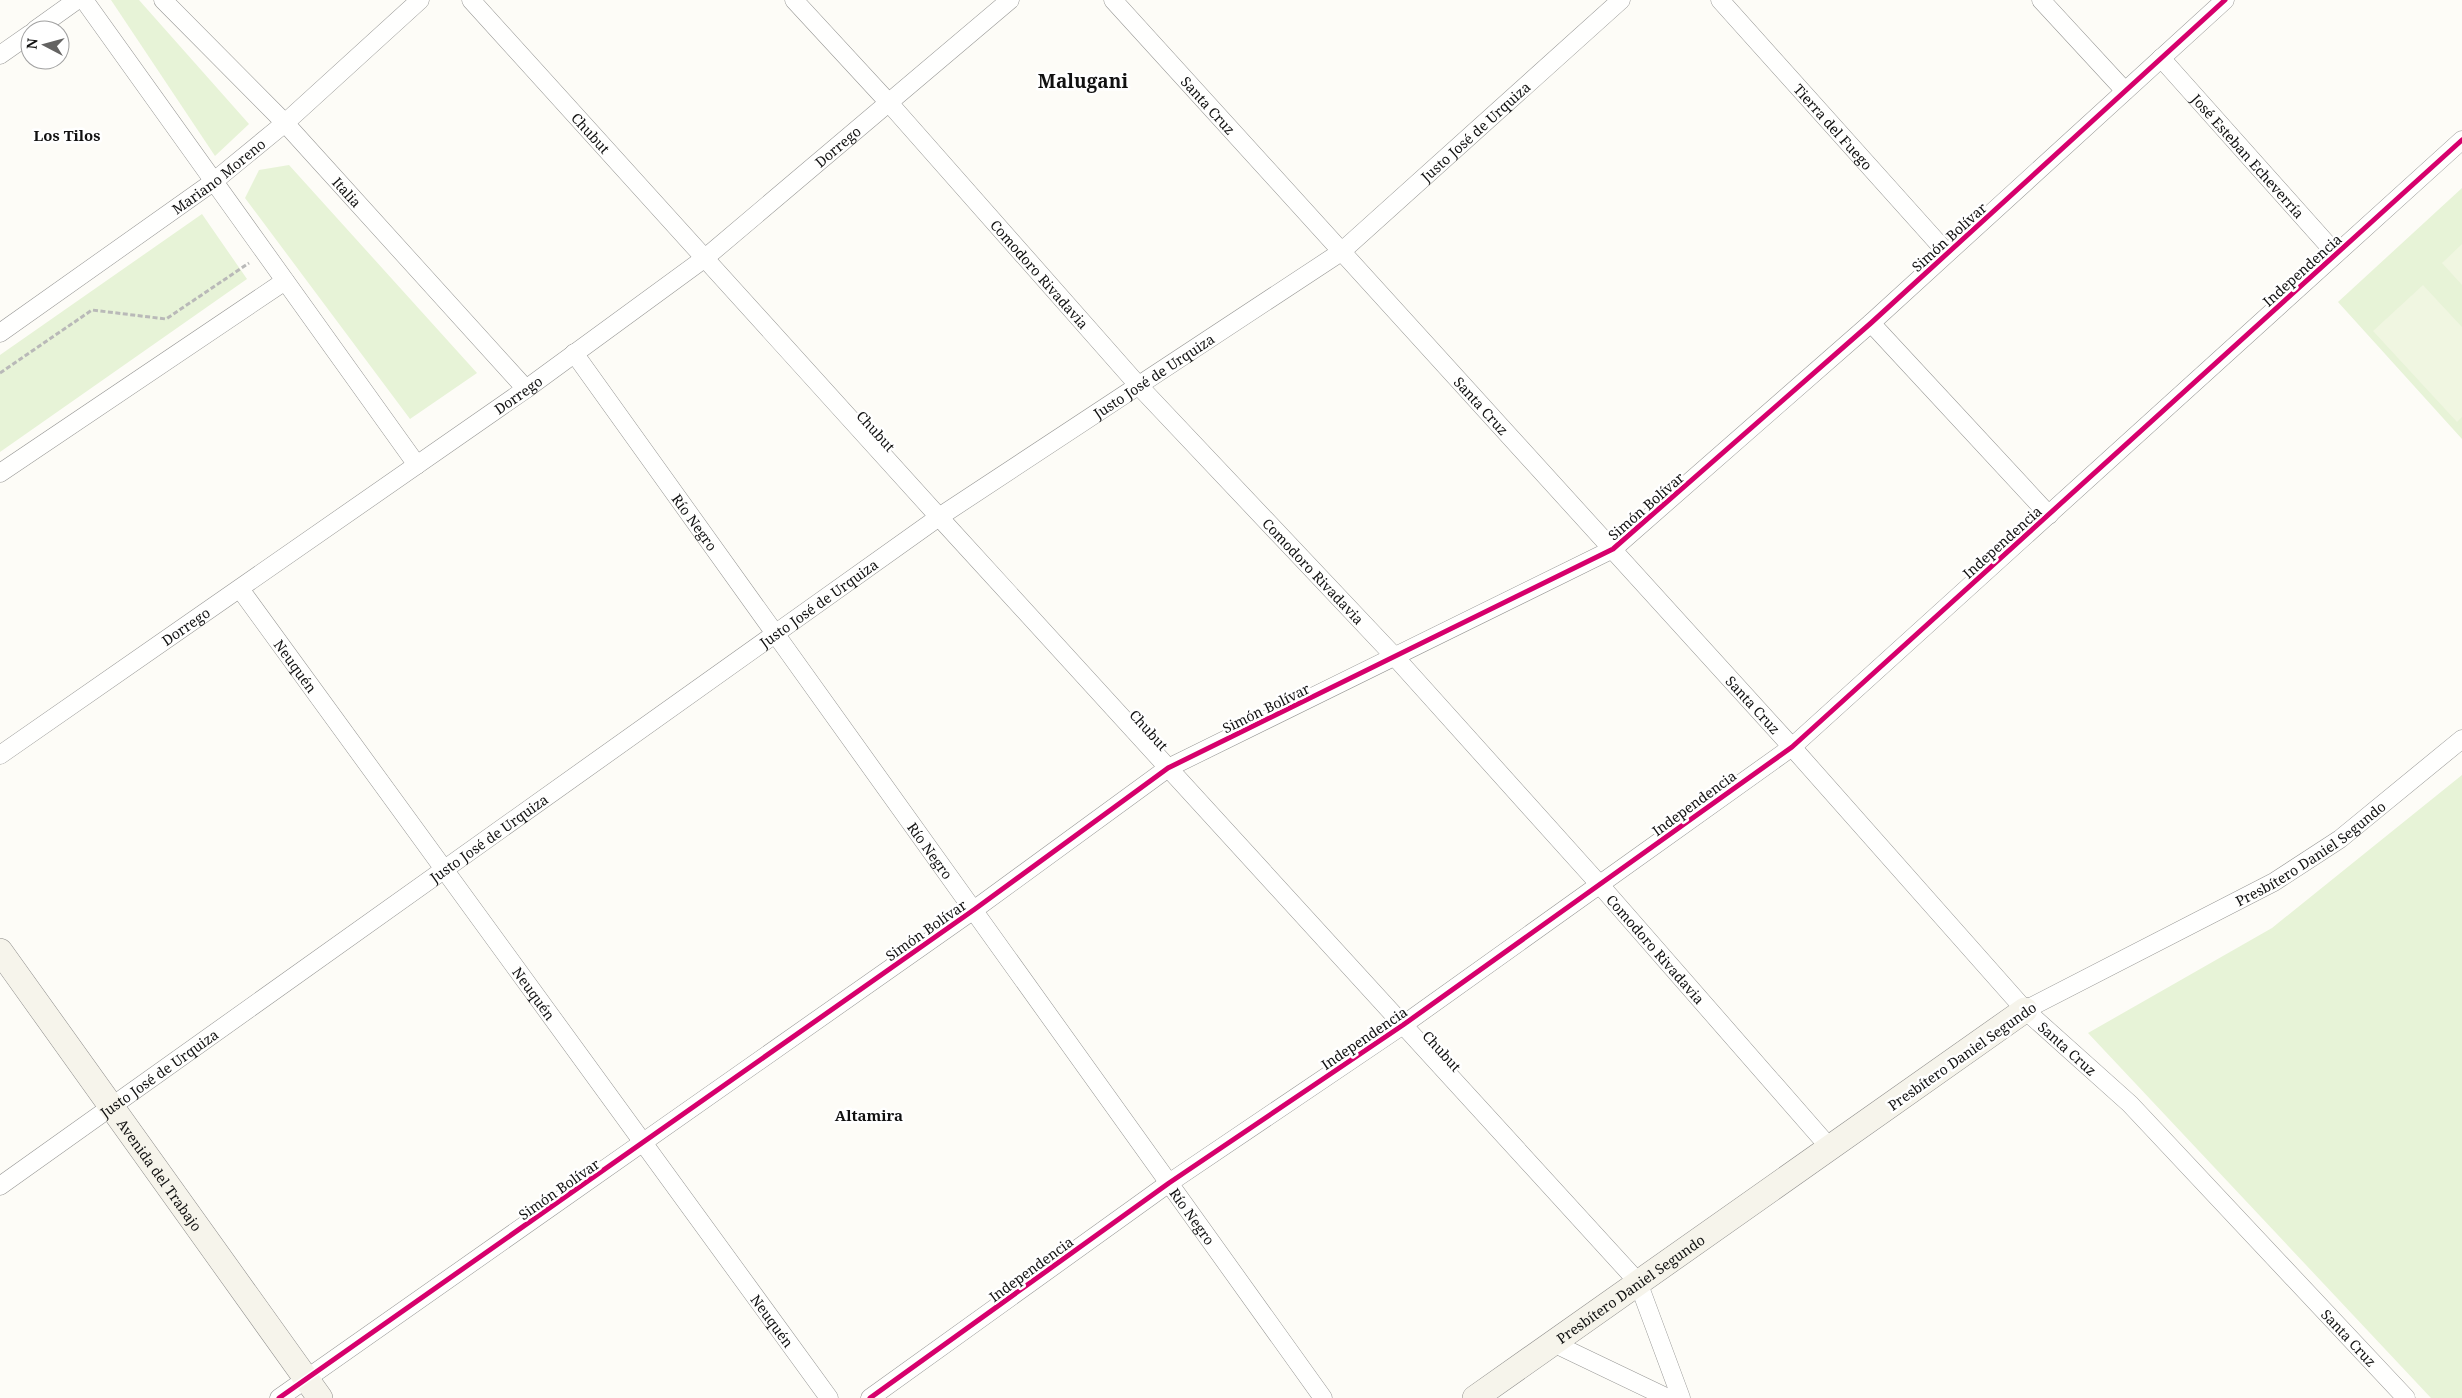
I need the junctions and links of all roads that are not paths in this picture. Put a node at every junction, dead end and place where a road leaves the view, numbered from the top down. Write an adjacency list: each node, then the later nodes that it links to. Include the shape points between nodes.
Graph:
1 (77, 0): 13 (street)
2 (84, 0): 21 (street)
3 (163, 0): 19 (street, Italia)
4 (420, 0): 19 (street, Mariano Moreno)
5 (471, 0): 25 (street, Chubut)
6 (794, 0): 18 (street, Comodoro Rivadavia)
7 (1010, 0): 18 (street, Dorrego)
8 (1113, 0): 22 (street, Santa Cruz)
9 (1621, 0): 22 (street, Justo José de Urquiza)
10 (1720, 0): 23 (street, Tierra del Fuego)
11 (2041, 0): 17 (street)
12 (2225, 0): 16 (street, Simón Bolívar)
13 (50, 20)
14 (20, 41): 15 (street)
15 (0, 55)
16 (2161, 58): 17 (street, Simón Bolívar); 24 (street, José Esteban Echeverría)
17 (2125, 91): 23 (street, Simón Bolívar)
18 (890, 104): 25 (street, Dorrego); 30 (street, Comodoro Rivadavia)
19 (285, 122): 21 (street, Mariano Moreno); 31 (street, Italia)
20 (2462, 140): 24 (street, Independencia)
21 (213, 182): 26 (street); 28 (street, Mariano Moreno)
22 (1341, 252): 30 (street, Justo José de Urquiza); 36 (street, Santa Cruz)
23 (1948, 254): 27 (street, Simón Bolívar)
24 (2336, 254): 34 (street, Independencia)
25 (705, 258): 29 (street, Dorrego); 35 (street, Chubut)
26 (285, 281): 32 (street); 33 (street)
27 (1871, 323): 34 (street); 36 (street, Simón Bolívar)
28 (0, 333)
29 (574, 353): 31 (street, Dorrego); 38 (street, Río Negro)
30 (1138, 385): 35 (street, Justo José de Urquiza); 39 (street, Comodoro Rivadavia)
31 (526, 388): 32 (street, Dorrego)
32 (417, 465): 37 (street, Dorrego)
33 (0, 473)
34 (2049, 515): 41 (street, Independencia)
35 (939, 517): 38 (street, Justo José de Urquiza); 43 (street, Chubut)
36 (1613, 550): 39 (street, Simón Bolívar); 41 (street, Santa Cruz)
37 (240, 589): 42 (street, Dorrego); 44 (street, Neuquén)
38 (775, 633): 44 (street, Justo José de Urquiza); 46 (street, Río Negro)
39 (1395, 657): 43 (street, Simón Bolívar); 45 (street, Comodoro Rivadavia)
40 (2462, 739): 48 (street, Presbítero Daniel Segundo, via 2340,839 2274,882)
41 (1792, 747): 45 (street, Independencia); 48 (street, Santa Cruz)
42 (0, 755)
43 (1168, 768): 46 (street, Simón Bolívar); 49 (street, Chubut)
44 (445, 871): 50 (street, Justo José de Urquiza); 51 (street, Neuquén)
45 (1600, 885): 49 (street, Independencia); 52 (street, Comodoro Rivadavia)
46 (975, 909): 51 (street, Simón Bolívar); 53 (street, Río Negro)
47 (0, 951): 50 (main road, Avenida del Trabajo)
48 (2026, 1010): 52 (main road, Presbítero Daniel Segundo); 65 (street, Santa Cruz, via 2130,1104)
49 (1403, 1025): 53 (street, Independencia); 55 (street, Chubut)
50 (111, 1106): 54 (street, Justo José de Urquiza); 57 (main road, Avenida del Trabajo)
51 (643, 1144): 57 (street, Simón Bolívar); 59 (street, Neuquén)
52 (1830, 1148): 55 (main road, Presbítero Daniel Segundo)
53 (1169, 1183): 60 (street, Independencia); 61 (street, Río Negro)
54 (0, 1186)
55 (1638, 1282): 56 (main road, Presbítero Daniel Segundo); 64 (street, Chubut)
56 (1553, 1343): 62 (main road, Presbítero Daniel Segundo); 63 (street)
57 (313, 1388): 58 (street, Simón Bolívar)
58 (279, 1398)
59 (829, 1398)
60 (870, 1398)
61 (1323, 1398)
62 (1475, 1398)
63 (1668, 1398)
64 (1681, 1398)
65 (2406, 1398)

